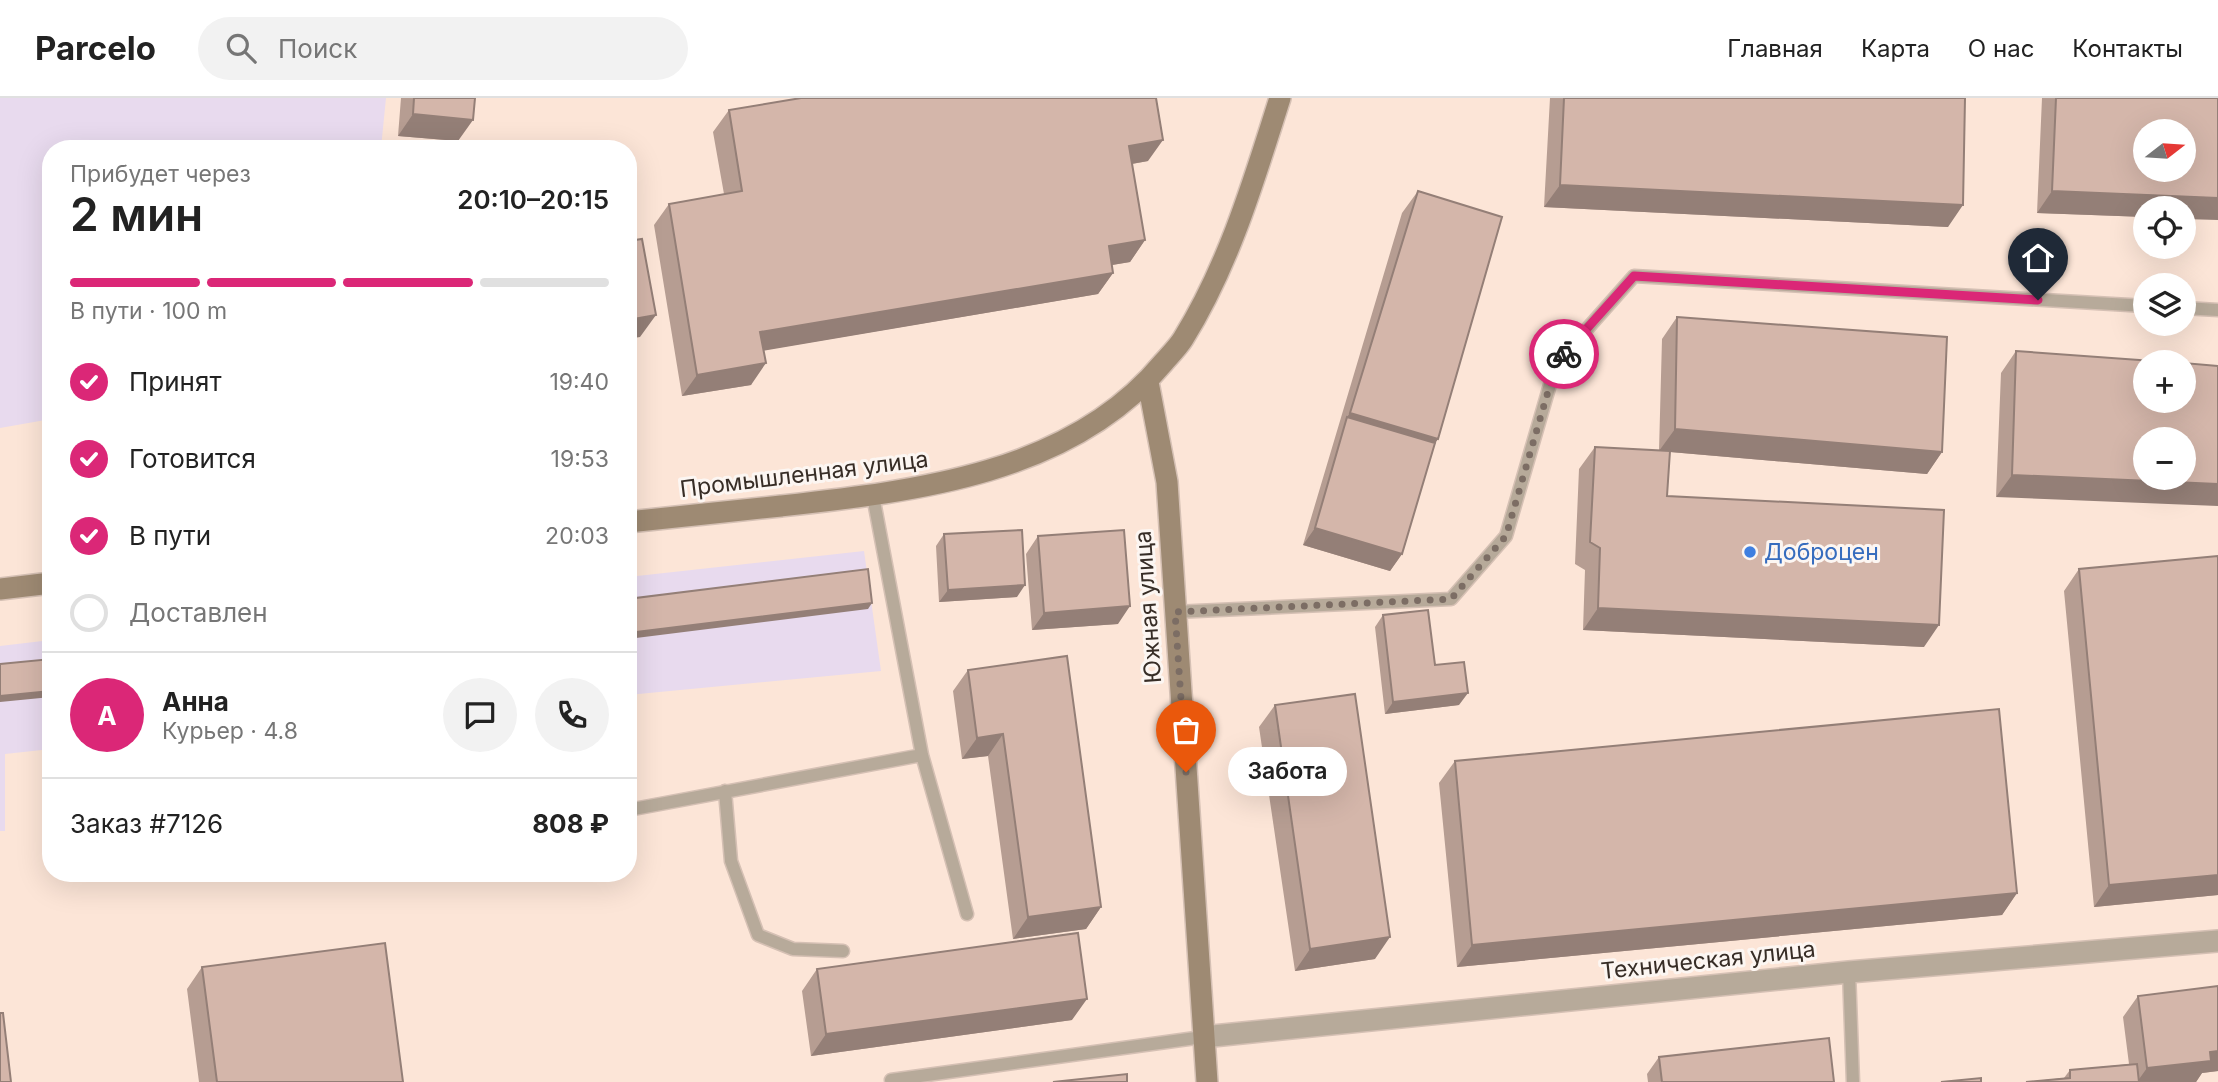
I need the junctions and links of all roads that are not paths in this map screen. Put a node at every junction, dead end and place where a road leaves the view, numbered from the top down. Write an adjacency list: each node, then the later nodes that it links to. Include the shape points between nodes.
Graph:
1 (1280, 98): 5 (main road, Промышленная улица, via 1223,262 1182,340)
2 (2133, 305): 10 (lane, via 1634,276 1556,364 1506,536 1451,599)
3 (2196, 309): 4 (lane)
4 (2218, 310)
5 (1148, 382): 6 (main road, Промышленная улица, via 1111,415 1058,445 948,481); 10 (main road, Южная улица, via 1167,482)
6 (873, 496): 7 (main road, Промышленная улица); 11 (lane)
7 (637, 521)
8 (42, 584): 9 (main road)
9 (0, 589)
10 (1175, 612): 18 (main road, Южная улица)
11 (922, 755): 12 (lane); 14 (lane)
12 (725, 791): 13 (lane); 16 (lane, via 731,861 758,935 793,949)
13 (637, 808)
14 (967, 914)
15 (2218, 941): 17 (street, Техническая улица)
16 (843, 951)
17 (1849, 972): 18 (street, Техническая улица); 21 (lane)
18 (1203, 1037): 19 (lane); 20 (main road, Южная улица)
19 (891, 1080)
20 (1207, 1082)
21 (1853, 1082)

